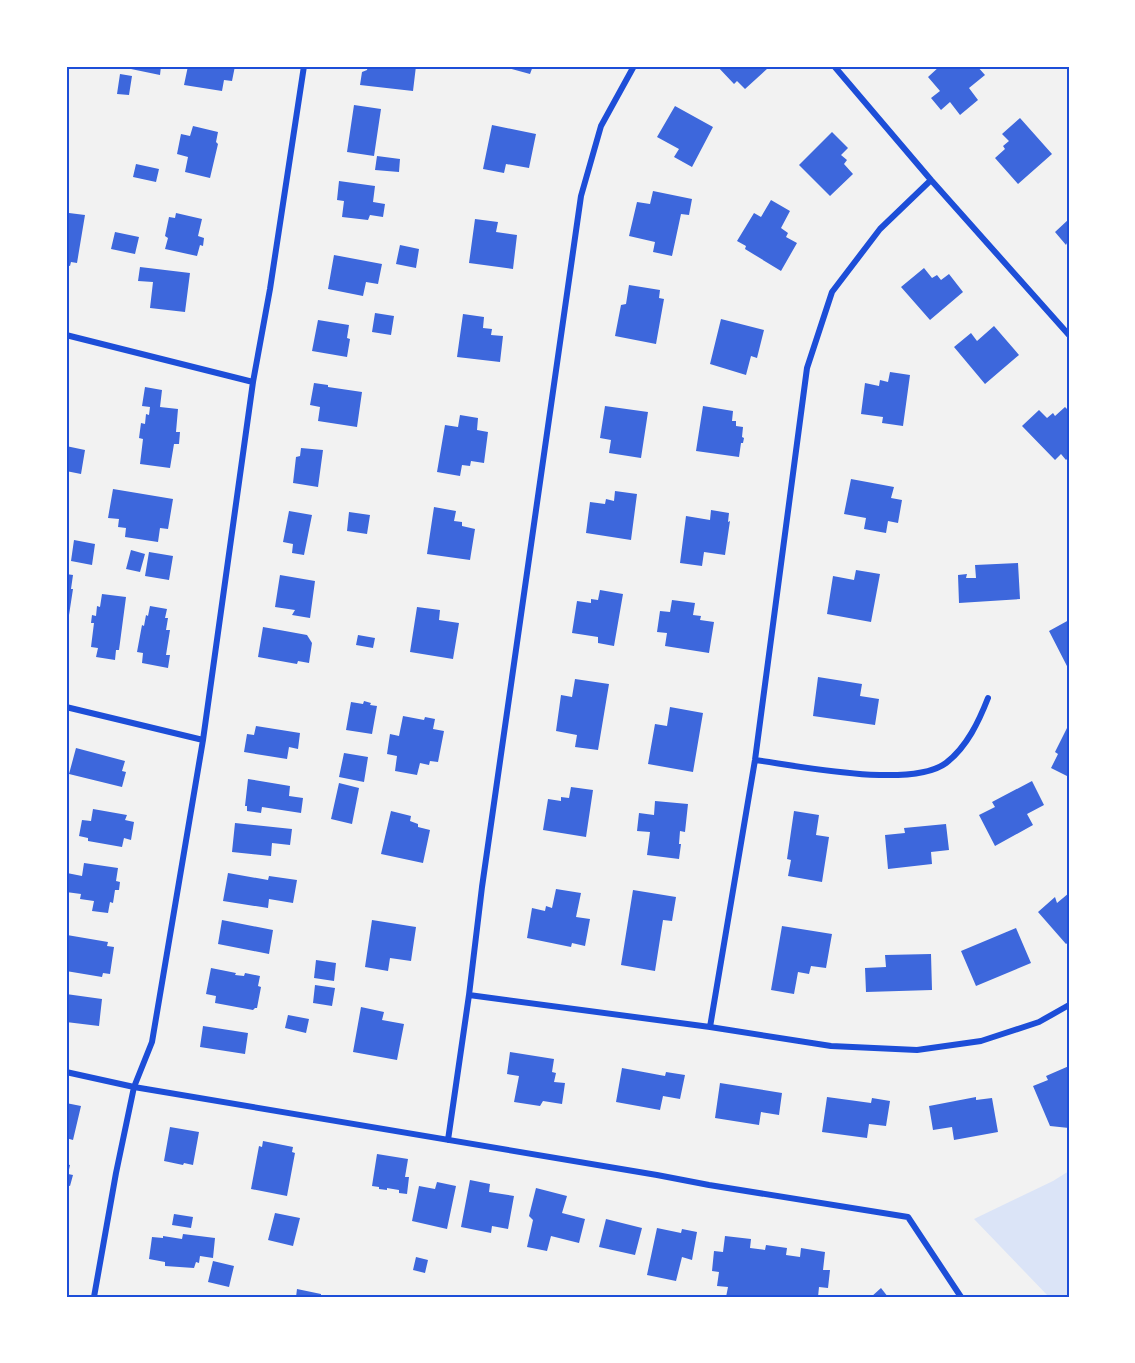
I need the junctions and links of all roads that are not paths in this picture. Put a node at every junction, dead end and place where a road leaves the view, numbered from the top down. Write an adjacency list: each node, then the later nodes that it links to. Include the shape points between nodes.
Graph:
1 (304, 66): 7 (street)
2 (634, 66): 12 (street, via 601,126 581,196)
3 (834, 66): 4 (street)
4 (931, 180): 6 (street); 11 (street, via 880,229 832,292 807,368)
5 (66, 335): 7 (street)
6 (1069, 335)
7 (253, 382): 10 (street)
8 (988, 698): 11 (street, via 962,747 945,764 927,772 874,775)
9 (66, 707): 10 (street)
10 (203, 740): 16 (street, via 152,1042)
11 (755, 760): 14 (street)
12 (469, 995): 14 (street); 17 (street)
13 (1069, 1005): 14 (street, via 1039,1022 981,1041 917,1050 831,1046)
14 (710, 1027)
15 (66, 1072): 16 (street)
16 (134, 1086): 17 (street); 18 (street)
17 (448, 1140): 19 (street, via 908,1217)
18 (94, 1297)
19 (962, 1297)

